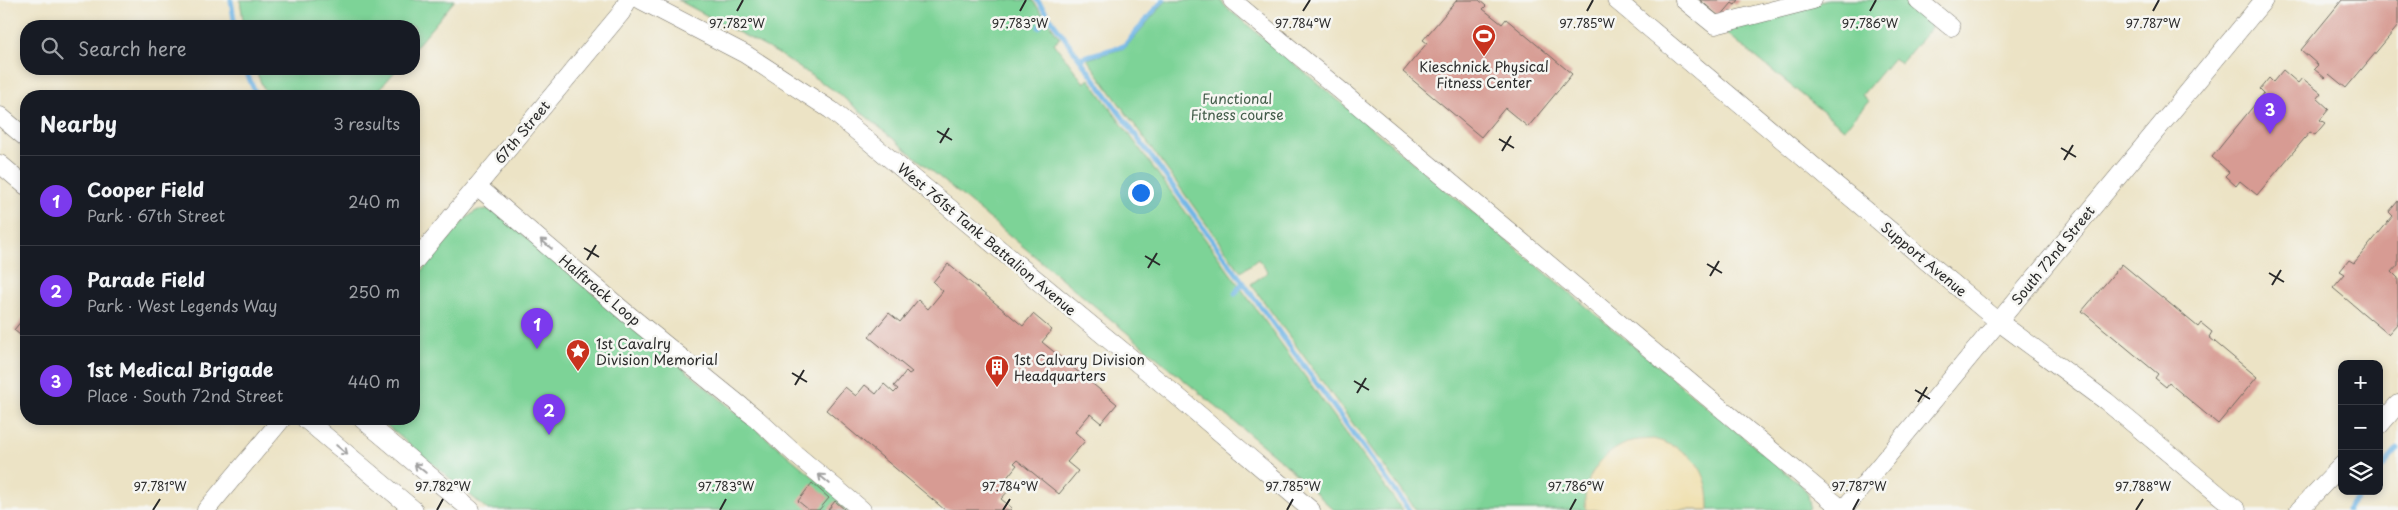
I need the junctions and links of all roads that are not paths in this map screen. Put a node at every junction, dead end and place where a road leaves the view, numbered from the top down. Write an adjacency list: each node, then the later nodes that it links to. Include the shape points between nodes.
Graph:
1 (628, 0): 14 (street, 67th Street, via 621,13)
2 (641, 0): 27 (street, West 761st Tank Battalion Avenue, via 745,54 831,110)
3 (1232, 0): 28 (street)
4 (1684, 0): 7 (street, via 1715,25)
5 (1918, 0): 9 (street)
6 (2264, 0): 16 (street, South 72nd Street)
7 (1808, 1)
8 (1627, 3): 16 (street, Support Avenue)
9 (1951, 28)
10 (0, 116): 11 (street)
11 (20, 133)
12 (0, 164): 13 (street)
13 (20, 181)
14 (477, 186): 15 (street, 67th Street); 26 (street, Halftrack Loop, one-way to 14, via 794,454 757,418 625,312)
15 (420, 255)
16 (1998, 322): 28 (street, South 72nd Street); 29 (street, Support Avenue, via 2113,407)
17 (2398, 404): 18 (street)
18 (2383, 421)
19 (277, 425): 23 (street)
20 (312, 425): 24 (street, one-way to 24)
21 (369, 425): 25 (street, one-way to 21)
22 (2338, 469): 30 (street)
23 (206, 510)
24 (414, 510)
25 (471, 510)
26 (862, 510)
27 (1311, 510)
28 (1843, 510)
29 (2237, 510)
30 (2299, 510)

